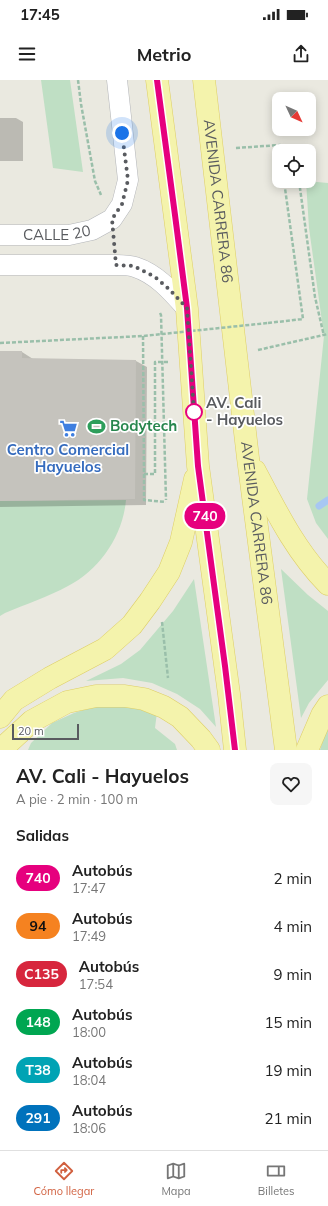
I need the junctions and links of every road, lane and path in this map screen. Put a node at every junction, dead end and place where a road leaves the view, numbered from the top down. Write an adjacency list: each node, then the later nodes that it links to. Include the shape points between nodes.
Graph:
1 (78, 80): 9 (path, via 95,181)
2 (117, 80): 9 (street, CALLE 20, via 128,180 122,204)
3 (157, 80): 12 (main road)
4 (204, 80): 20 (main road, AVENIDA CARRERA 86)
5 (272, 146): 6 (path)
6 (236, 148)
7 (285, 188): 15 (path, bridge, via 303,319)
8 (300, 188): 16 (path, via 315,297)
9 (112, 219): 10 (street, CALLE 20, via 92,230 68,235)
10 (0, 235)
11 (0, 265): 12 (street, CALLE 20, via 134,266 155,277)
12 (187, 308): 21 (main road)
13 (157, 309): 23 (path, via 161,314)
14 (328, 334): 16 (path)
15 (143, 336): 17 (path, bridge); 22 (path)
16 (324, 336): 18 (path)
17 (0, 343)
18 (257, 350)
19 (155, 362): 22 (path, via 154,474)
20 (248, 458): 25 (main road, via 296,545); 33 (main road, AVENIDA CARRERA 86)
21 (198, 466): 29 (main road, via 181,542 169,572 132,625 105,649 14,700); 32 (main road)
22 (144, 474): 23 (path, via 144,500)
23 (166, 502): 24 (path)
24 (165, 509)
25 (328, 584)
26 (162, 616): 27 (path)
27 (168, 678)
28 (328, 706): 34 (main road)
29 (0, 717)
30 (4, 750): 31 (main road, via 32,721 67,702 96,696 144,699 164,707 180,717)
31 (209, 750)
32 (235, 750)
33 (286, 750)
34 (307, 750)

